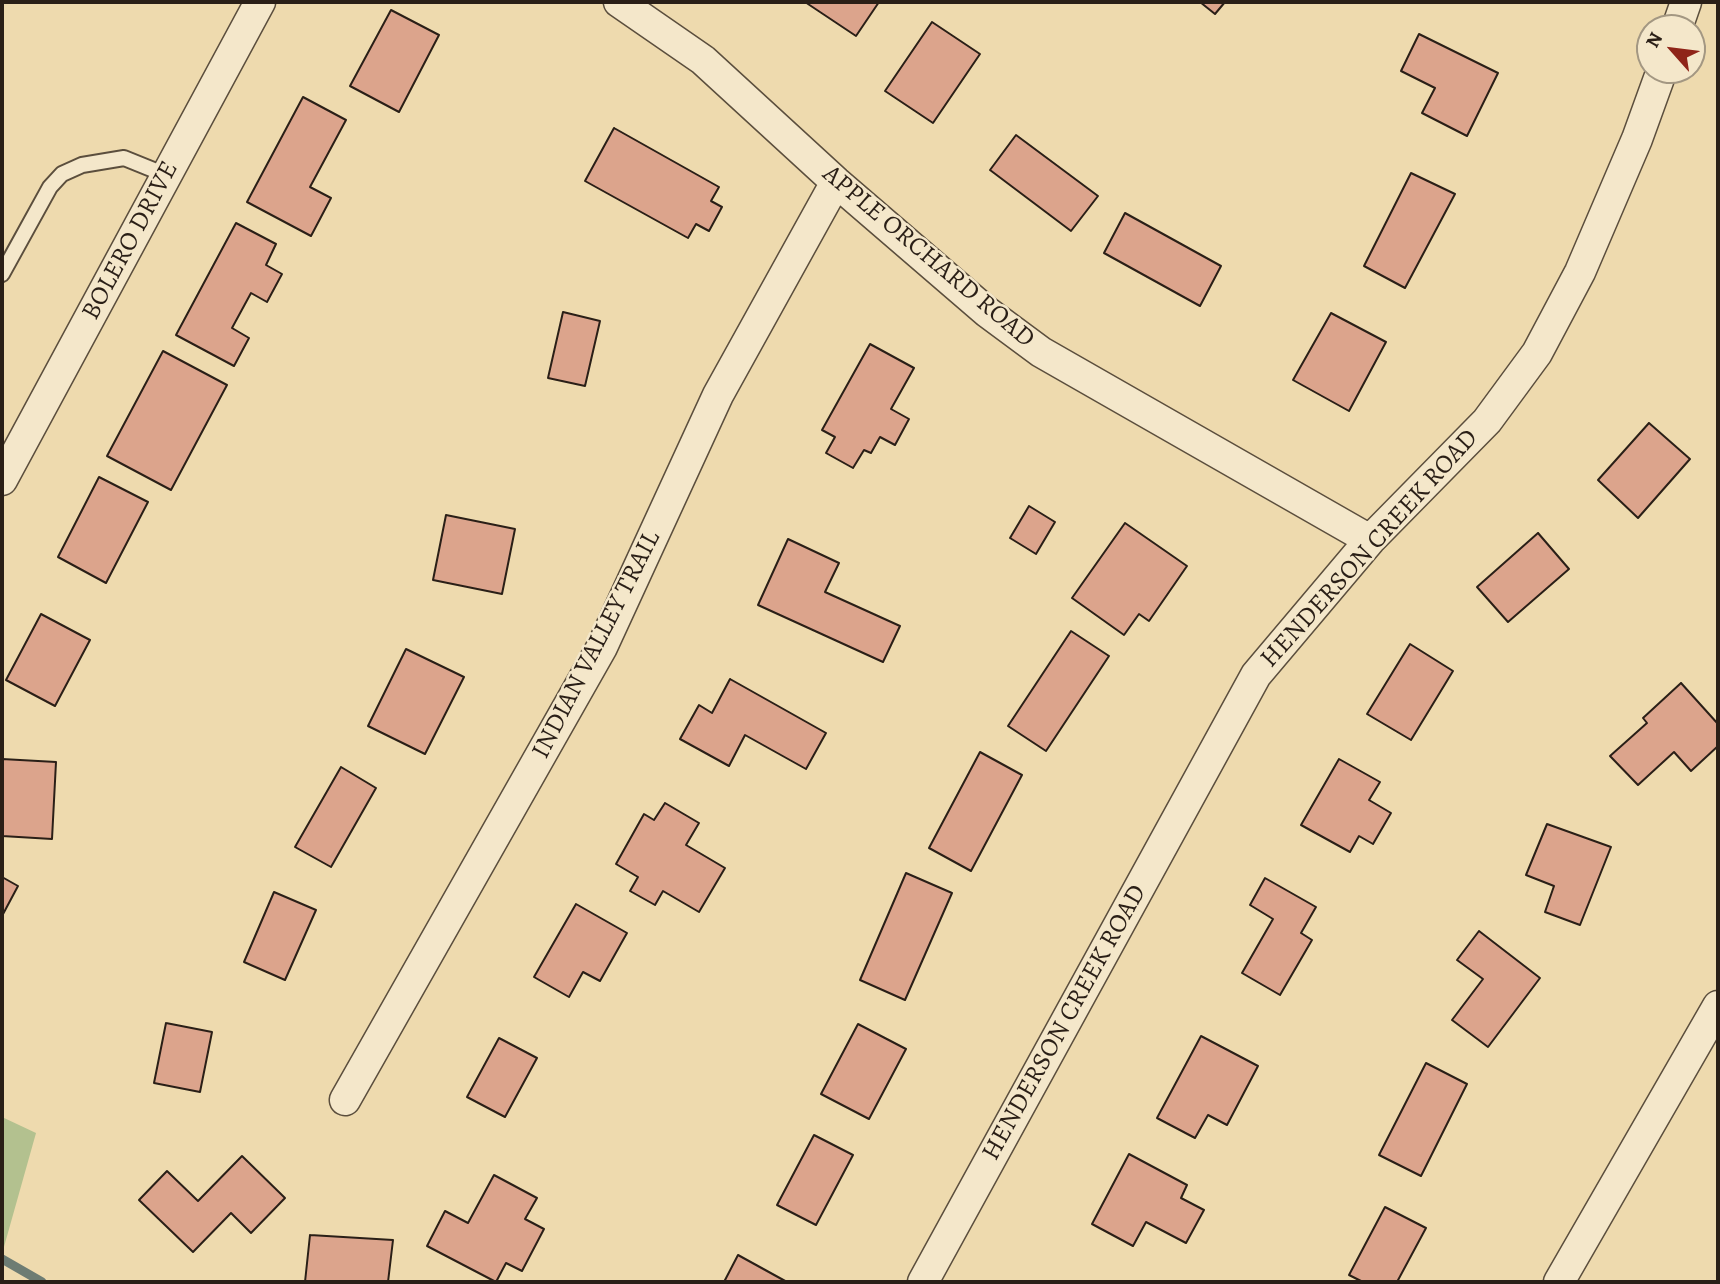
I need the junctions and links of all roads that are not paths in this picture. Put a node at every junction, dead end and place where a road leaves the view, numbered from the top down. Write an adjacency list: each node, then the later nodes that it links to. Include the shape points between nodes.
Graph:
1 (260, 2): 4 (street, BOLERO DRIVE)
2 (619, 2): 5 (street, APPLE ORCHARD ROAD, via 703,61)
3 (1657, 84): 8 (street, HENDERSON CREEK ROAD, via 1580,272 1537,353 1488,421)
4 (166, 175): 6 (lane, via 124,158 82,165 62,174 50,187); 7 (street, BOLERO DRIVE)
5 (836, 182): 8 (street, APPLE ORCHARD ROAD, via 987,312 1041,352); 10 (street, INDIAN VALLEY TRAIL, via 719,395 602,647)
6 (2, 274)
7 (2, 480)
8 (1370, 540): 11 (street, HENDERSON CREEK ROAD, via 1256,675)
9 (1718, 1006): 12 (street)
10 (345, 1100)
11 (923, 1282)
12 (1559, 1282)

